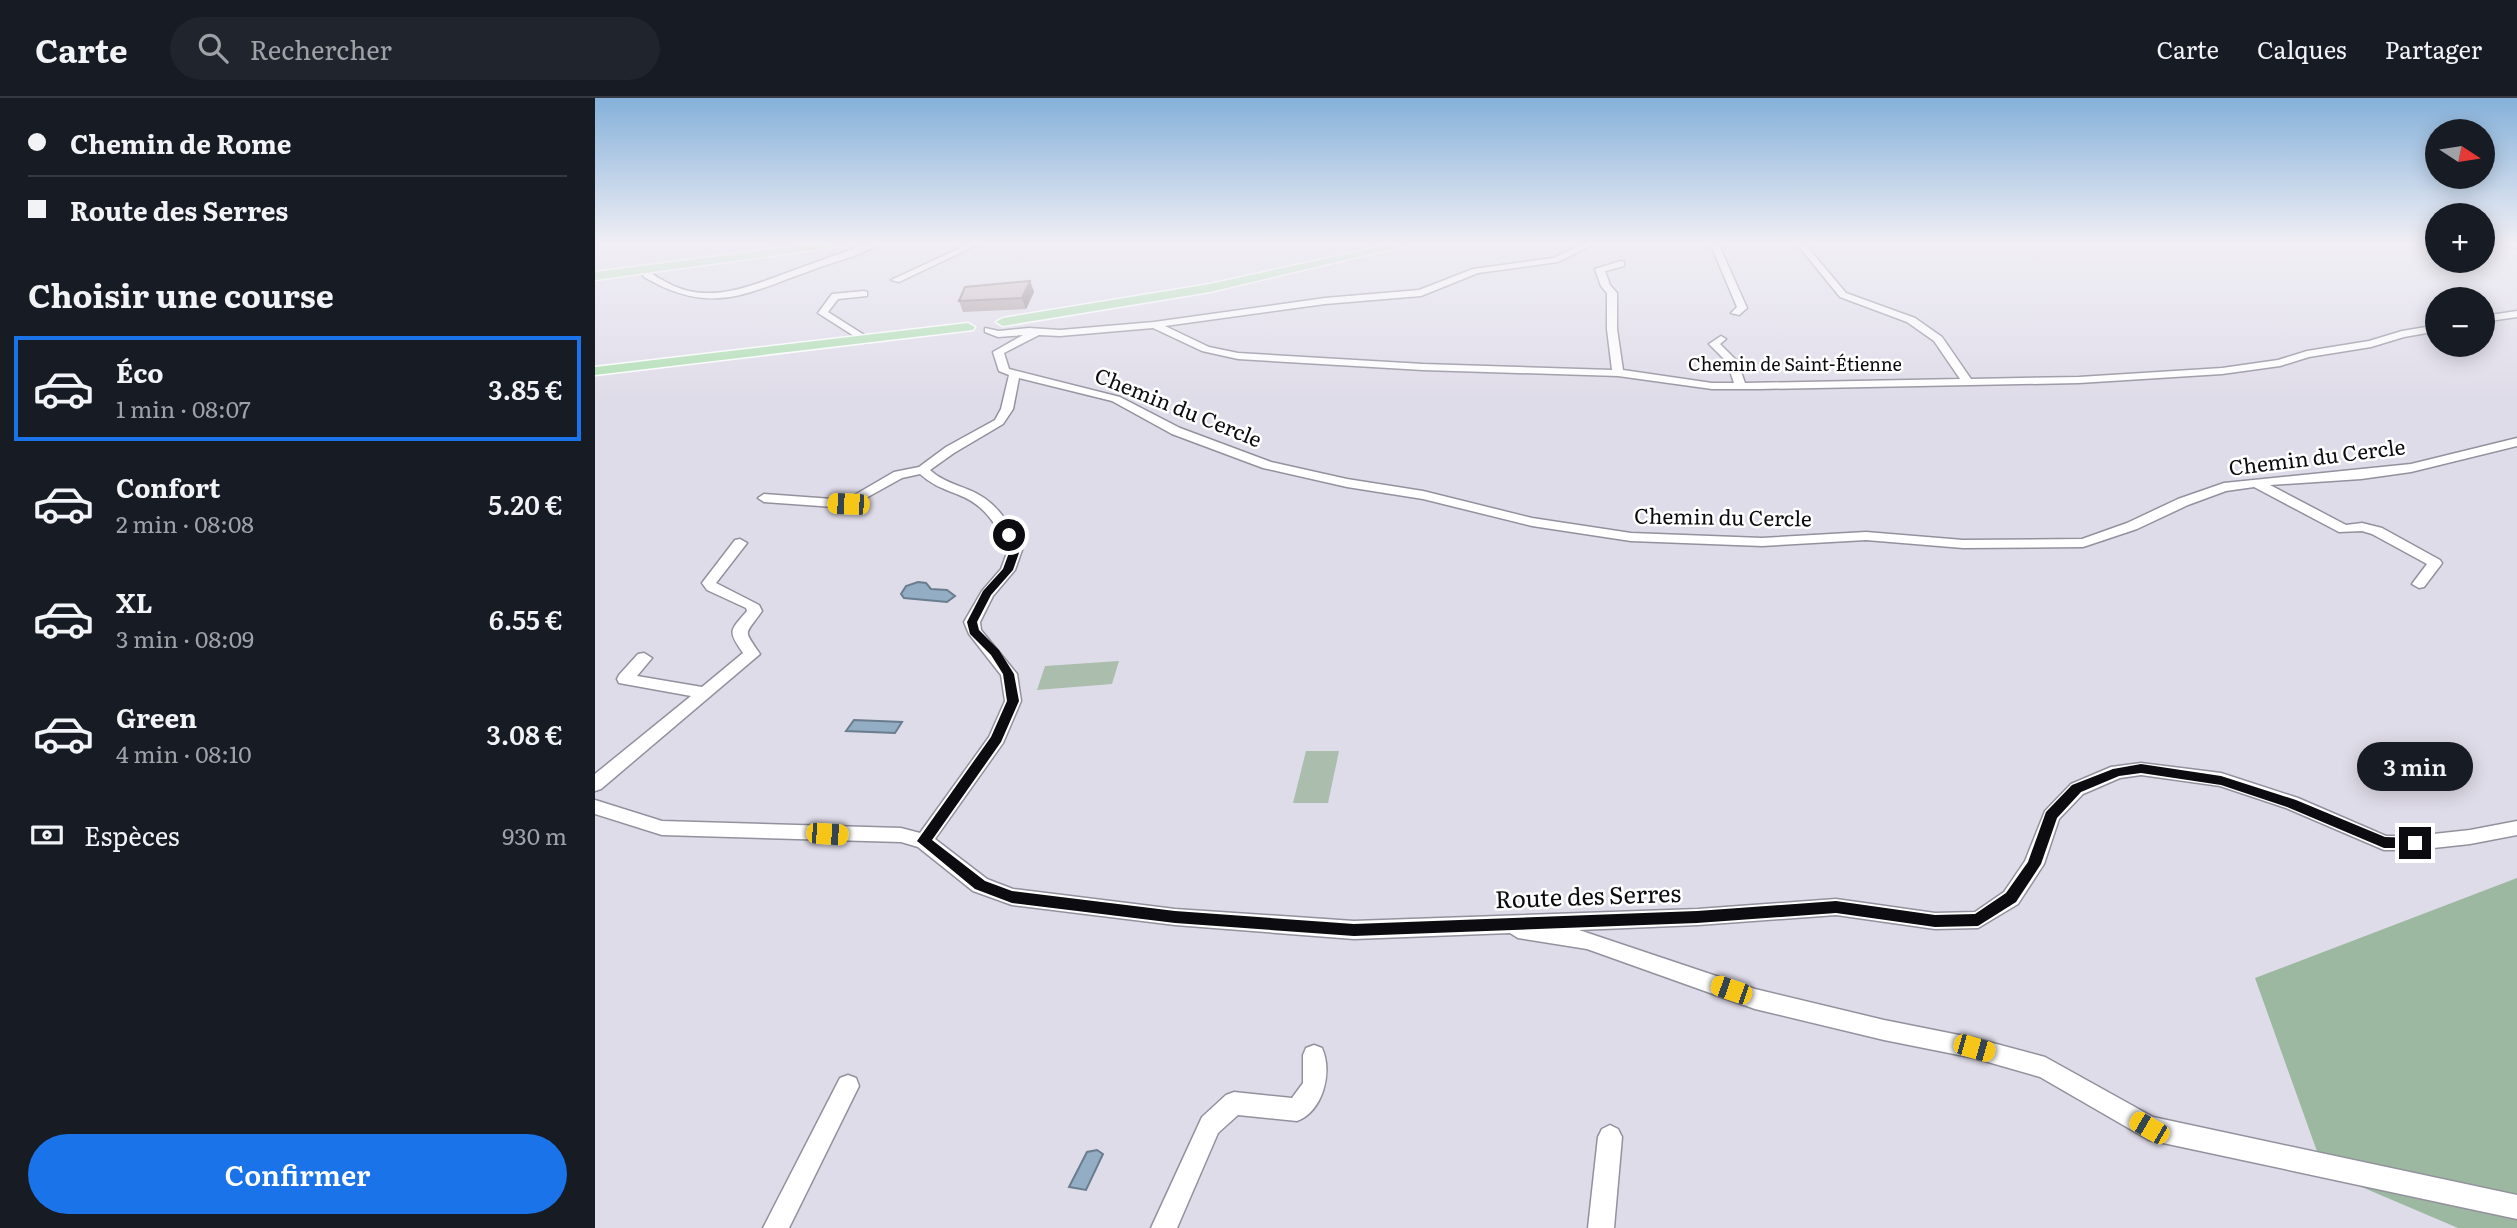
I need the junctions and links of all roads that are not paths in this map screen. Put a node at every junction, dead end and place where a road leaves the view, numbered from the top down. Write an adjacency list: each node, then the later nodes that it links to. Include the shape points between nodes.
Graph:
1 (707, 296): 2 (street)
2 (712, 296): 9 (street)
3 (839, 296): 20 (street, via 823,313)
4 (1161, 296): 13 (main road)
5 (1388, 296): 14 (street)
6 (1612, 296): 22 (street)
7 (1737, 296): 10 (street, via 1742,308)
8 (1845, 296): 24 (street, via 1911,320 1938,339)
9 (702, 305)
10 (1736, 313)
11 (2517, 314): 12 (street)
12 (2495, 317)
13 (1003, 322): 15 (main road, via 984,319); 16 (main road)
14 (1154, 325): 18 (street); 22 (street, Chemin de Saint-Étienne, via 1206,349 1238,356)
15 (968, 327): 16 (main road); 20 (main road)
16 (989, 330): 18 (street, via 999,334)
17 (2425, 330): 24 (street, Chemin de Saint-Étienne, via 2248,368 2079,380)
18 (1038, 331): 23 (street, via 998,352 1004,371)
19 (1721, 339): 25 (street, via 1714,344 1732,360)
20 (865, 340): 21 (main road)
21 (595, 371)
22 (1618, 373): 25 (street, Chemin de Saint-Étienne)
23 (1014, 376): 27 (street, via 1007,409 999,422); 28 (street, Chemin du Cercle, via 1051,381 1116,400 1176,431 1267,465 1532,522 1631,537 1762,542 1866,536 1963,544 2083,542 2133,526 2183,502)
24 (1967, 381): 25 (street, Chemin de Saint-Étienne)
25 (1741, 386)
26 (2517, 442): 28 (street, Chemin du Cercle, via 2386,471)
27 (923, 470): 29 (street, via 898,475 848,504); 37 (street, via 936,484 987,505 1003,520 1015,550 1008,570 987,594 972,622 974,631 1009,674 1013,701 997,739)
28 (2255, 482): 31 (street, via 2344,529 2377,531 2435,563)
29 (764, 498)
30 (740, 543): 33 (street, via 709,583 752,606 755,611 739,630 752,654)
31 (2419, 584)
32 (645, 658): 33 (street, via 625,679)
33 (705, 693): 34 (street)
34 (595, 785)
35 (595, 807): 37 (street, Route des Serres, via 662,828 901,835)
36 (2517, 828): 38 (street, Route des Serres, via 2470,837 2384,843 2292,803 2221,780 2141,769 2117,772 2077,789 2051,816 2034,864 2011,898 1978,920 1935,921 1836,907)
37 (924, 841): 38 (street, Route des Serres, via 980,885 1012,897 1175,917 1354,930)
38 (1506, 923): 42 (street, via 1524,931 1587,940 1755,999 2045,1068 2149,1128)
39 (1314, 1055): 44 (street, via 1314,1086 1297,1110 1234,1103 1210,1125)
40 (848, 1086): 43 (street)
41 (1610, 1137): 45 (street)
42 (2517, 1207)
43 (776, 1228)
44 (1164, 1228)
45 (1601, 1228)

